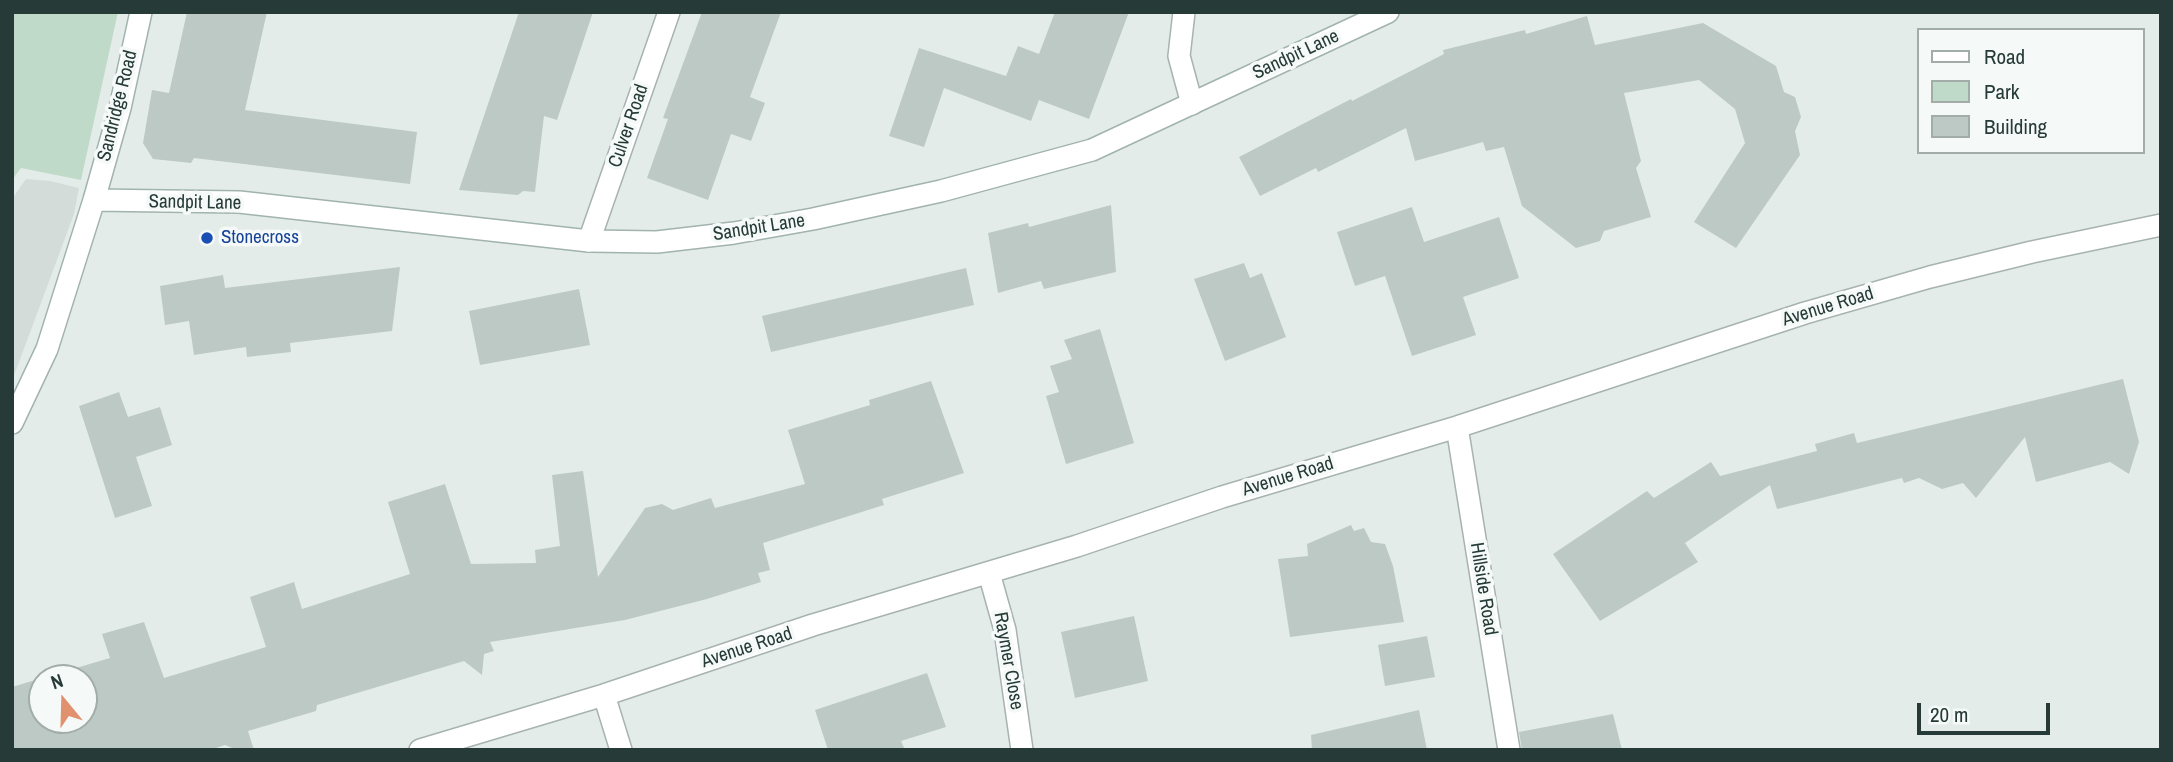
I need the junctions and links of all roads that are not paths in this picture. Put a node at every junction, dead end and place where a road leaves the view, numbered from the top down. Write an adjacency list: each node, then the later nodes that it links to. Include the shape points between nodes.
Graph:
1 (141, 12): 6 (street, Sandridge Road)
2 (669, 12): 8 (street, Culver Road)
3 (1184, 12): 5 (street, via 1179,56)
4 (1388, 12): 5 (street, Sandpit Lane)
5 (1192, 104): 8 (street, Sandpit Lane, via 1092,150 941,191 734,233 657,242)
6 (94, 200): 8 (street, Sandpit Lane, via 239,202); 9 (street, via 47,349)
7 (2161, 225): 10 (street, Avenue Road, via 1881,291)
8 (589, 241)
9 (12, 423)
10 (1457, 427): 11 (street, Avenue Road); 16 (street, Hillside Road)
11 (989, 573): 12 (street, Avenue Road, via 813,625); 15 (street, Raymer Close, via 1005,630)
12 (604, 695): 13 (street, Avenue Road); 14 (street)
13 (420, 750)
14 (621, 750)
15 (1022, 750)
16 (1509, 750)

